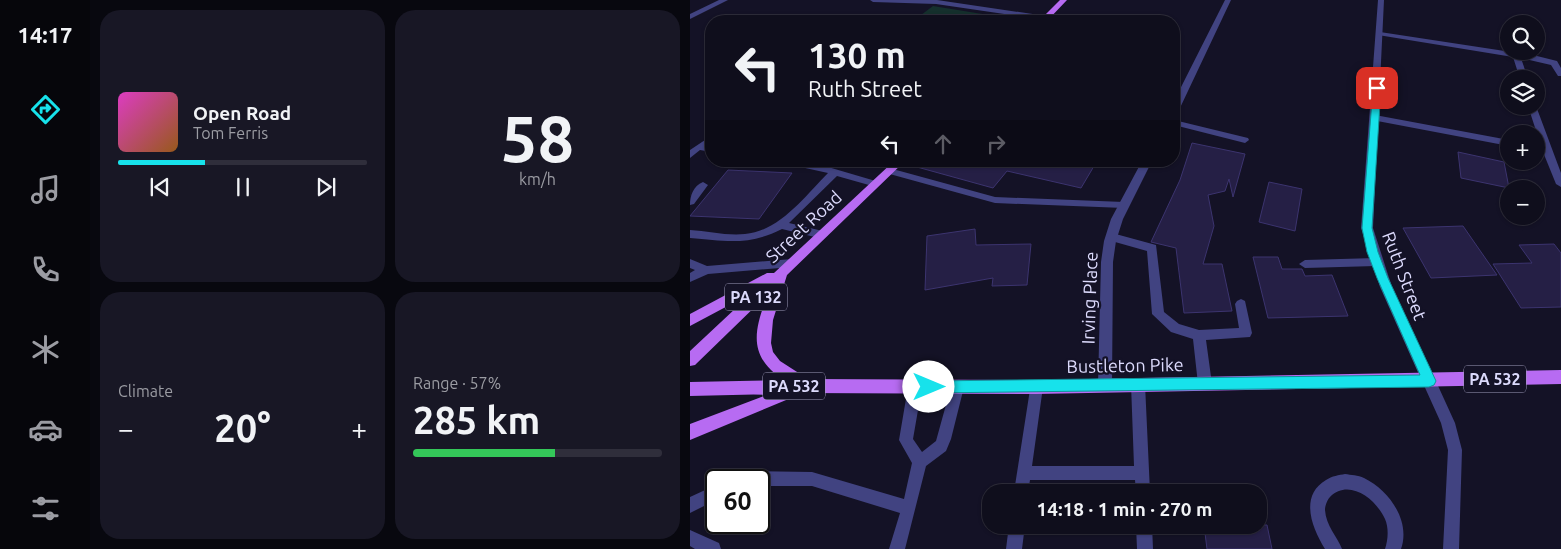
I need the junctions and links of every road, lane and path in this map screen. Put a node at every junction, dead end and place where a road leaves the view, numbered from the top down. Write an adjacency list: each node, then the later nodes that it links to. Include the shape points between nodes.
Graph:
1 (725, 0): 8 (street)
2 (873, 0): 6 (street, via 936,2)
3 (1064, 0): 7 (main road)
4 (1228, 0): 13 (street)
5 (1382, 0): 9 (street, Ruth Street)
6 (1015, 15)
7 (1050, 15)
8 (690, 18)
9 (1380, 34): 10 (lane); 15 (street, Ruth Street)
10 (1500, 52)
11 (1545, 60): 12 (lane)
12 (1561, 74)
13 (1180, 89)
14 (1535, 115): 22 (lane)
15 (1375, 118): 18 (lane); 38 (street, Ruth Street, via 1366,218)
16 (1180, 124): 17 (lane)
17 (1245, 140)
18 (1500, 141)
19 (705, 143): 20 (lane)
20 (698, 147): 21 (lane); 23 (lane)
21 (705, 148)
22 (1547, 150): 30 (lane)
23 (690, 155)
24 (819, 167): 28 (lane)
25 (893, 167): 27 (main road, Street Road / PA 132)
26 (1144, 167): 33 (street, Irving Place)
27 (889, 171): 29 (main road, Street Road / PA 132); 33 (lane, via 995,200)
28 (835, 172): 29 (lane); 34 (lane)
29 (876, 184): 36 (main road, Street Road / PA 132)
30 (1561, 184)
31 (702, 185): 32 (lane)
32 (690, 202)
33 (1124, 205): 37 (street, Irving Place)
34 (781, 225): 35 (lane, via 763,234 744,238); 36 (lane)
35 (690, 234)
36 (823, 235): 41 (main road, Street Road / PA 132)
37 (1112, 236): 46 (lane, via 1152,248 1158,314 1175,328); 52 (street, Irving Place, via 1107,262)
38 (1376, 262): 40 (lane); 49 (street, Ruth Street)
39 (690, 263): 42 (lane)
40 (1306, 264)
41 (789, 266): 42 (lane); 45 (main road); 47 (main road, Street Road / PA 132); 53 (main road, via 772,300 766,324 765,350 771,361)
42 (706, 270): 43 (lane)
43 (690, 278)
44 (1241, 304): 46 (lane, via 1246,333)
45 (690, 320)
46 (1199, 335): 51 (lane)
47 (690, 360)
48 (1561, 377): 49 (main road, Bustleton Pike / PA 532)
49 (1429, 381): 51 (main road, Bustleton Pike / PA 532); 77 (lane, via 1453,434)
50 (1138, 384): 51 (main road, Bustleton Pike / PA 532); 52 (main road, Bustleton Pike / PA 532); 61 (lane)
51 (1205, 384)
52 (1105, 385): 56 (main road, Bustleton Pike / PA 532)
53 (806, 386): 54 (main road, Bustleton Pike / PA 532); 57 (main road, Bustleton Pike / PA 532); 58 (main road)
54 (915, 387): 55 (main road, Bustleton Pike / PA 532); 59 (lane, via 906,438)
55 (958, 387): 56 (main road, Bustleton Pike / PA 532); 59 (lane, via 941,446)
56 (1036, 387): 60 (lane)
57 (690, 389)
58 (690, 432)
59 (920, 462): 67 (lane)
60 (1024, 473): 61 (lane); 63 (lane)
61 (1142, 473): 64 (lane)
62 (770, 478): 67 (lane, via 812,479)
63 (1022, 484)
64 (1143, 484)
65 (705, 498): 66 (lane)
66 (690, 505)
67 (909, 508): 72 (lane)
68 (1016, 534): 73 (lane)
69 (1144, 534): 74 (lane)
70 (690, 538): 71 (lane)
71 (712, 549)
72 (897, 549)
73 (1014, 549)
74 (1145, 549)
75 (1334, 549): 76 (lane, via 1318,523 1317,509 1320,496 1327,487 1337,481 1349,481 1362,484 1386,504 1396,532)
76 (1393, 549)
77 (1451, 549)

